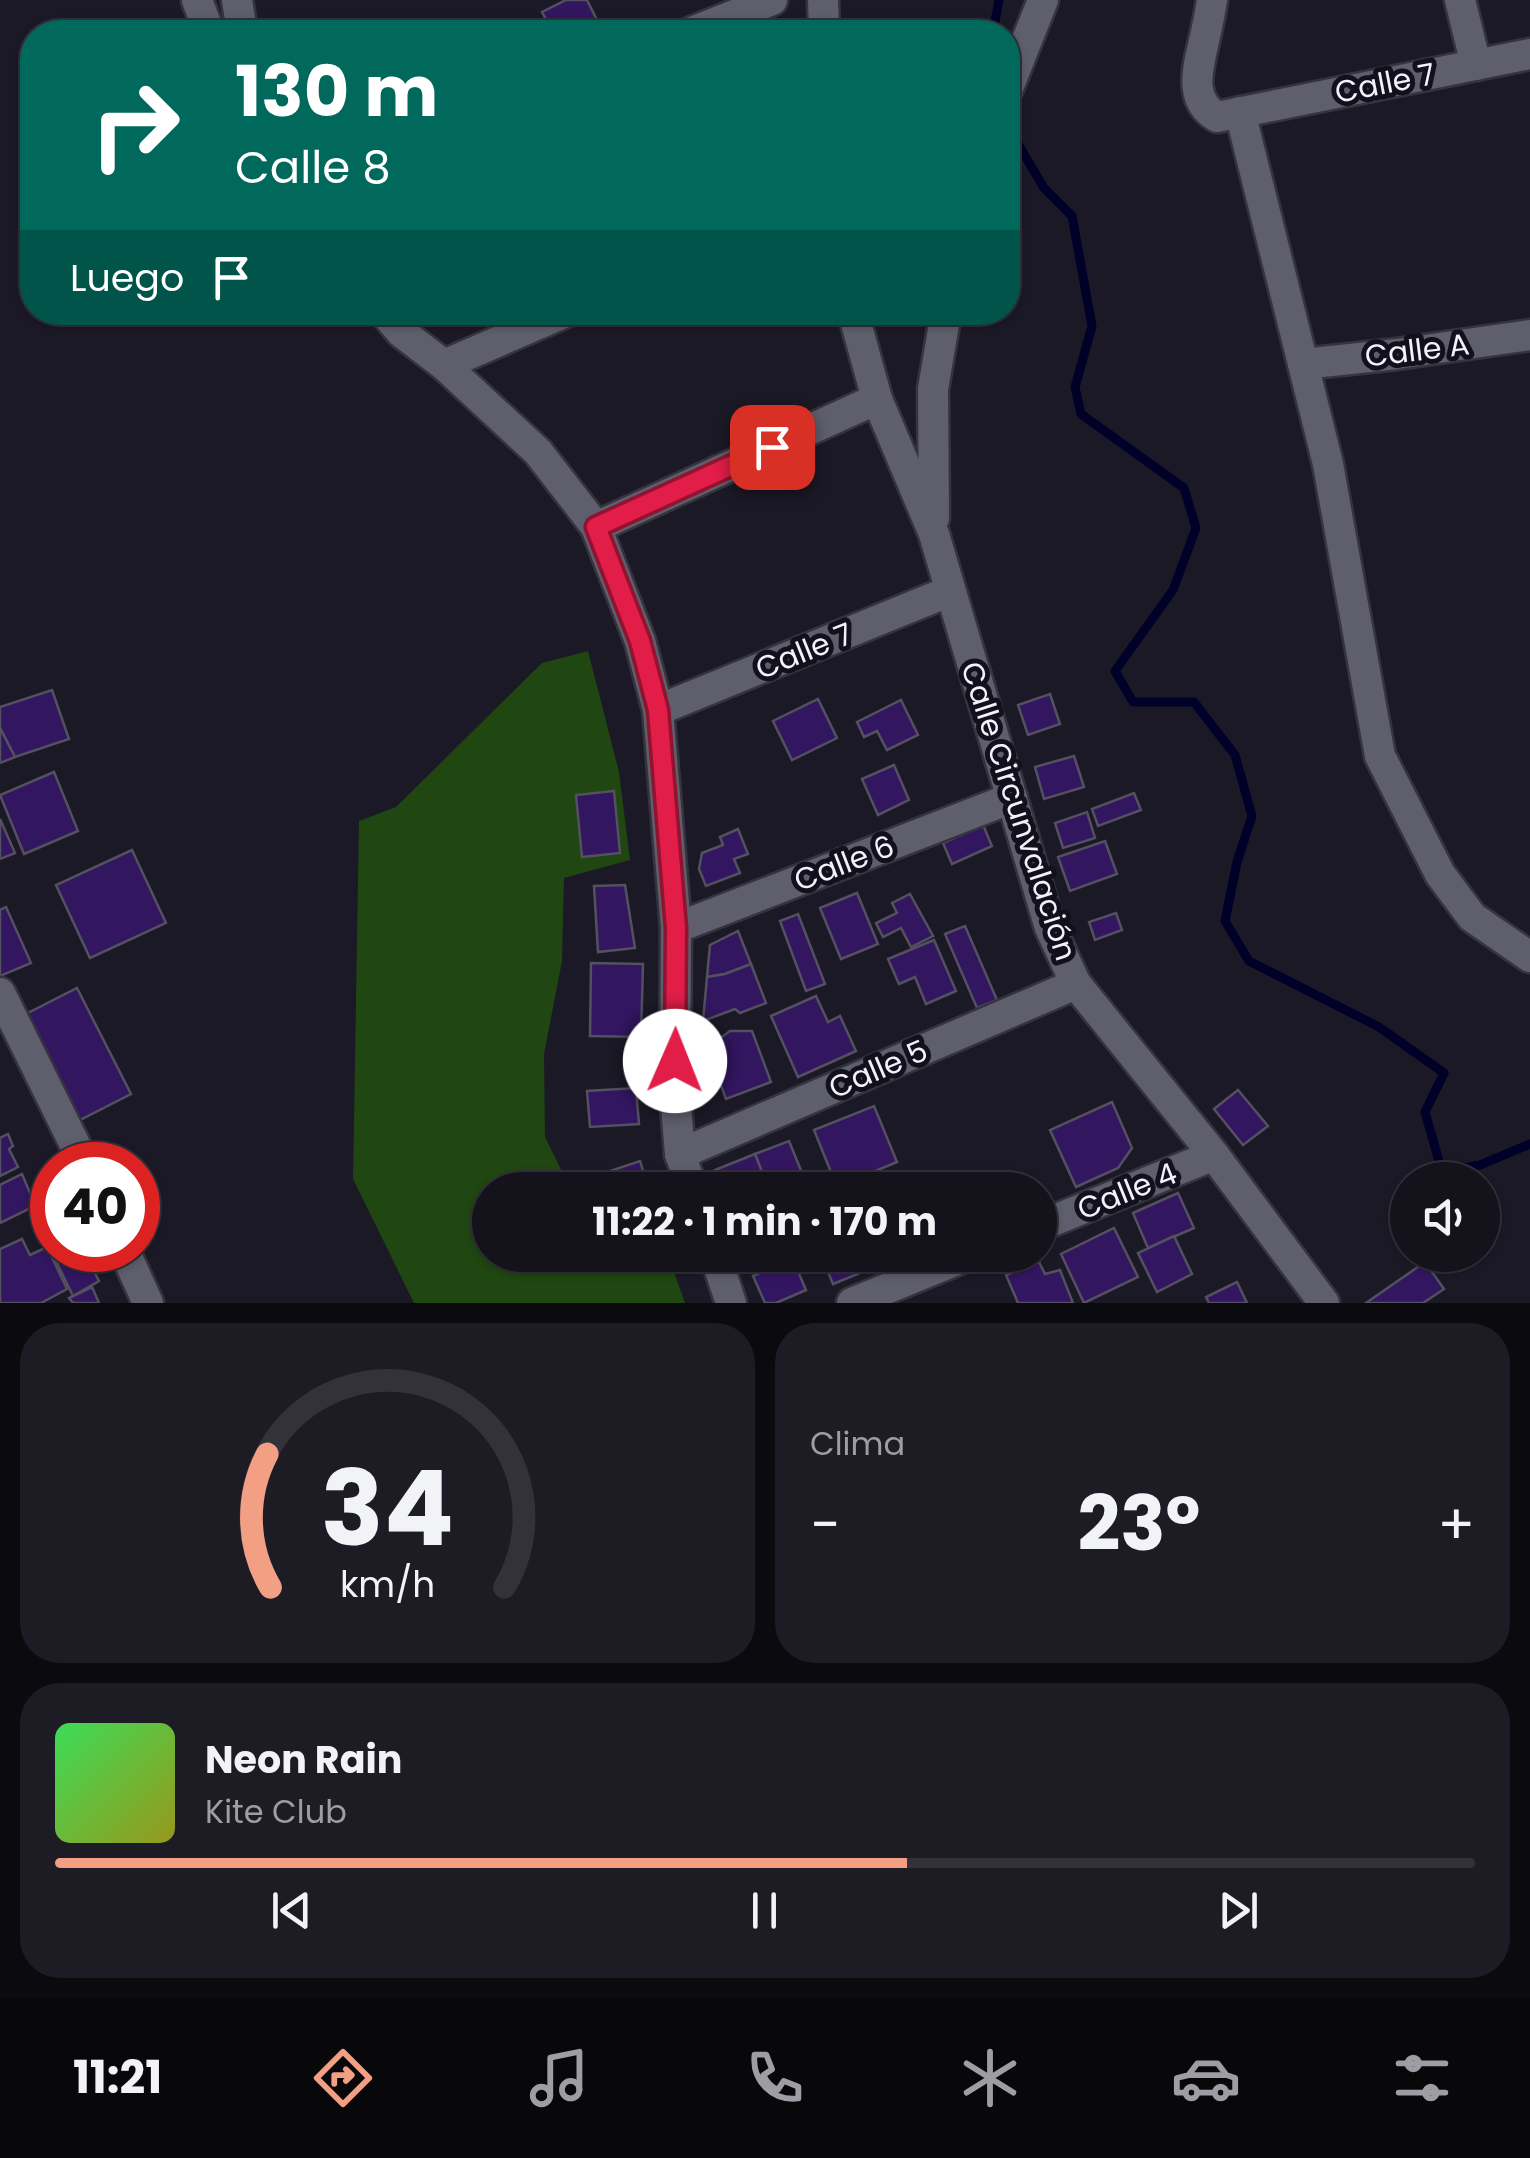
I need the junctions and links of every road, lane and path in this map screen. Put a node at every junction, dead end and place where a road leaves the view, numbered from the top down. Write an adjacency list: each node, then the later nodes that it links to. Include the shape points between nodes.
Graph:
1 (772, 0): 5 (street)
2 (1043, 0): 7 (street)
3 (1212, 0): 9 (street, via 1196,73 1202,102 1218,117)
4 (1460, 0): 8 (street)
5 (722, 20)
6 (1530, 54): 8 (street, Calle 7)
7 (1020, 58)
8 (1476, 65): 9 (street, Calle 7)
9 (1240, 112): 15 (street)
10 (395, 325): 16 (street)
11 (536, 325): 16 (street)
12 (857, 325): 17 (street, Calle Circunvalación)
13 (944, 325): 19 (street, via 933,388)
14 (1530, 336): 15 (street, Calle A)
15 (1303, 364): 24 (street, via 1328,464 1380,756 1440,874 1472,918)
16 (444, 365): 18 (street, via 538,452)
17 (877, 398): 18 (street); 19 (street, Calle Circunvalación)
18 (596, 527): 21 (street, via 640,641)
19 (934, 534): 20 (street, Calle Circunvalación)
20 (950, 591): 21 (street, Calle 7); 22 (street, Calle Circunvalación)
21 (658, 710): 23 (street)
22 (1012, 798): 23 (street, Calle 6); 25 (street, Calle Circunvalación, via 1050,928)
23 (676, 928): 28 (street)
24 (1523, 942)
25 (1076, 984): 28 (street, Calle 5); 29 (street, Calle Circunvalación)
26 (0, 993): 27 (street)
27 (74, 1142)
28 (680, 1154): 30 (street)
29 (1214, 1155): 31 (street, Calle 4); 38 (street, Calle Circunvalación)
30 (686, 1172)
31 (1057, 1219)
32 (134, 1272): 35 (street)
33 (721, 1272): 36 (street)
34 (928, 1272): 37 (street)
35 (148, 1303)
36 (731, 1303)
37 (852, 1303)
38 (1324, 1303)

